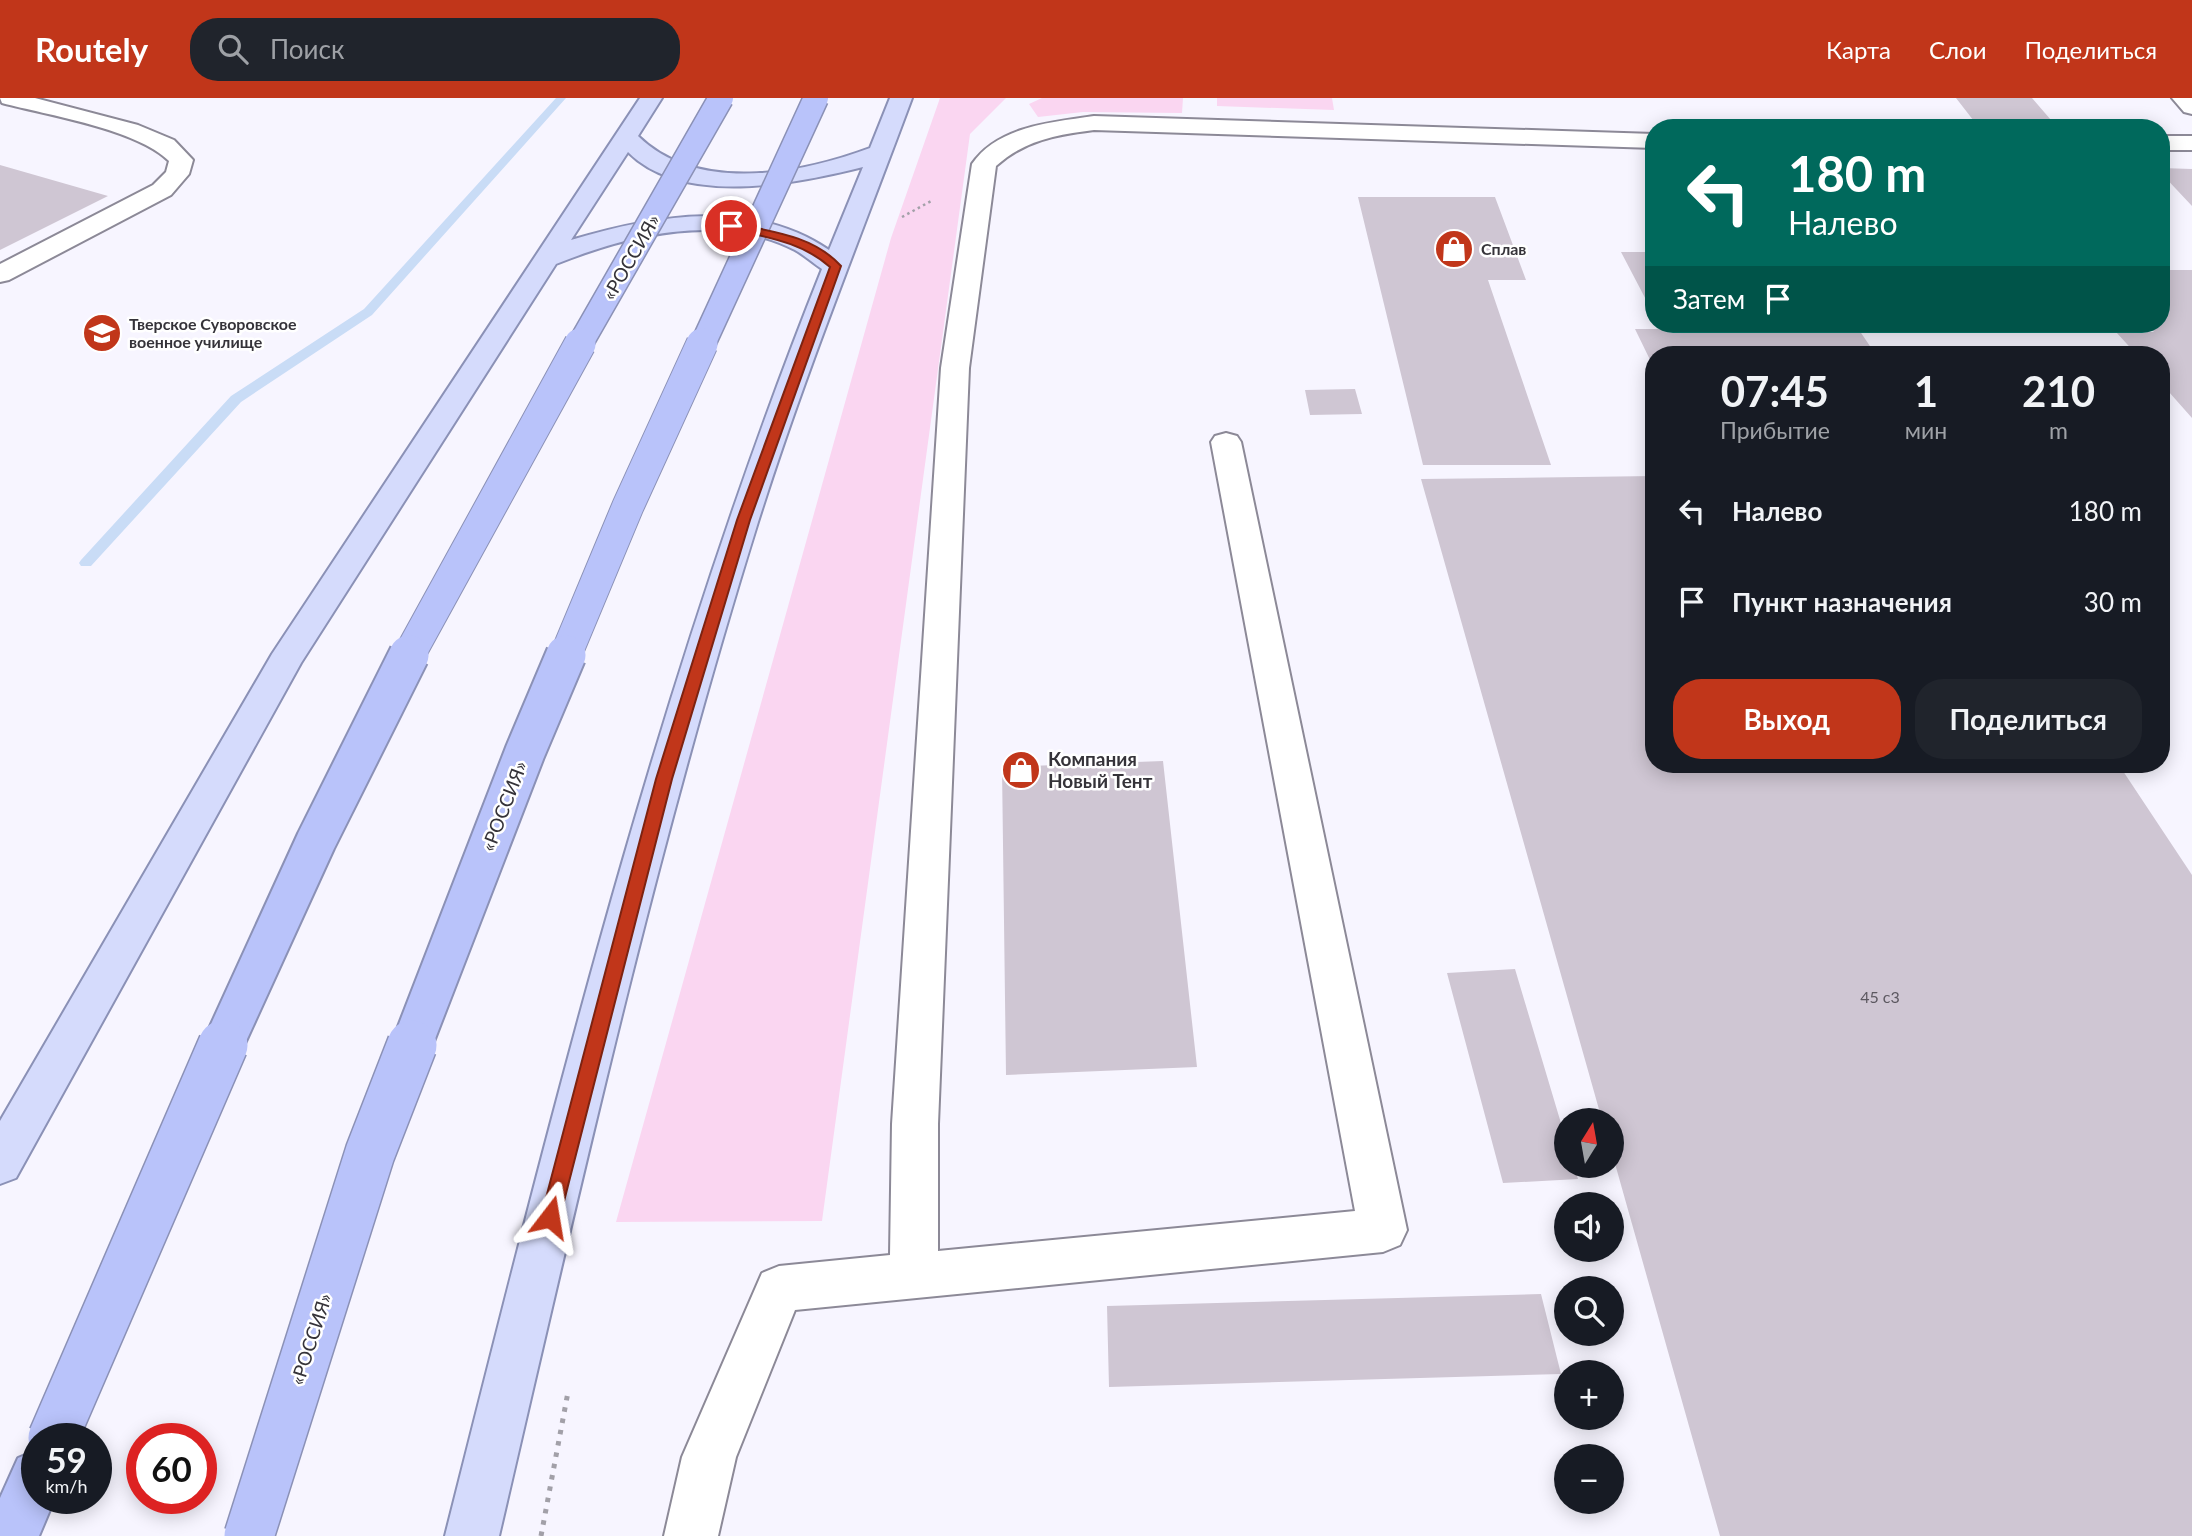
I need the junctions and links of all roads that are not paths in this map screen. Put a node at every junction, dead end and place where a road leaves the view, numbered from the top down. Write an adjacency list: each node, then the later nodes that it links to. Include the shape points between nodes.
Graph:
1 (10, 98): 15 (lane, via 130,130 166,145 181,160 177,174 162,190)
2 (651, 98): 8 (main road)
3 (721, 98): 19 (highway, «РОССИЯ», bridge, via 490,506 357,757 264,955)
4 (816, 98): 22 (highway, «РОССИЯ», bridge, via 628,506 524,752 370,1153)
5 (901, 98): 12 (main road)
6 (2183, 98): 7 (lane)
7 (2192, 107)
8 (626, 137): 12 (main road, via 641,154 670,168 731,179 824,172); 13 (main road)
9 (1645, 141): 18 (lane, via 1094,123 1025,135 984,164 955,368 915,1124)
10 (2170, 143): 11 (lane)
11 (2192, 144)
12 (881, 152): 14 (main road)
13 (546, 259): 14 (main road, via 635,230 708,224 793,239); 17 (main road, via 284,662)
14 (835, 266): 23 (main road, via 743,520 664,779)
15 (0, 274)
16 (1226, 442): 18 (lane, via 1383,1230)
17 (0, 1164)
18 (914, 1275): 24 (lane, via 779,1289 709,1457)
19 (61, 1423)
20 (21, 1513): 21 (highway)
21 (11, 1536)
22 (249, 1536)
23 (472, 1536)
24 (691, 1536)

